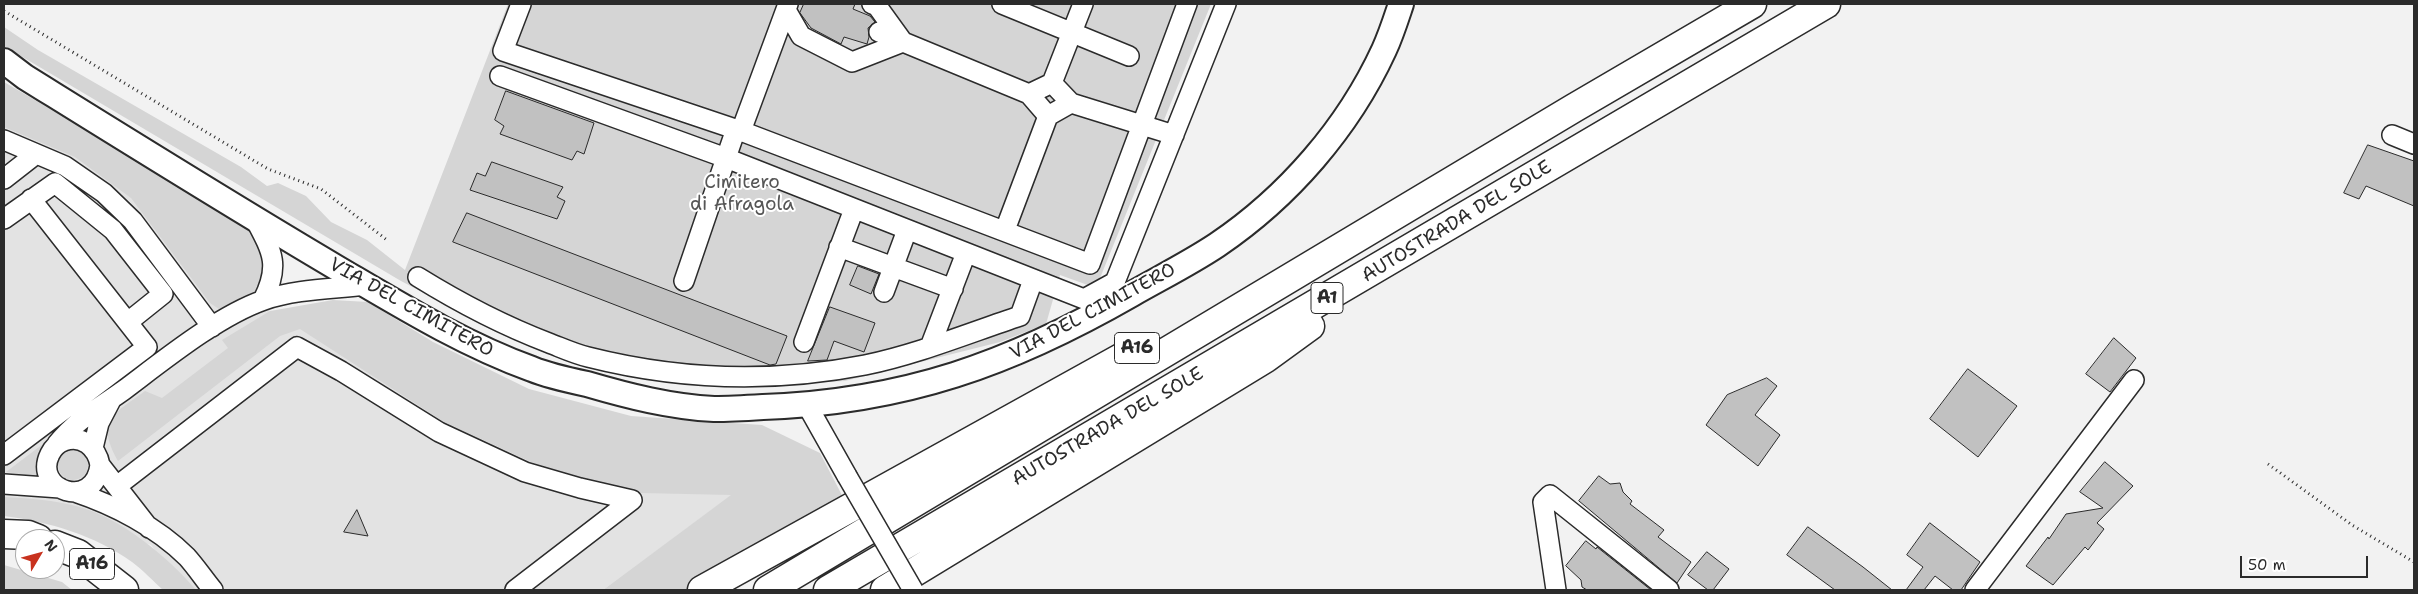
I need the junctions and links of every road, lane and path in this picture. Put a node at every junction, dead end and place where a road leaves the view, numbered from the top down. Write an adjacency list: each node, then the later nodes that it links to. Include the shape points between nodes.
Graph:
1 (521, 4): 26 (street, via 504,51)
2 (872, 4): 14 (street, via 877,6)
3 (1002, 4): 12 (street)
4 (1083, 4): 12 (street)
5 (1187, 4): 25 (street)
6 (1226, 4): 27 (street, VIA DEL CIMITERO)
7 (1401, 4): 58 (main road, VIA DEL CIMITERO, via 1386,47 1335,133 1302,172 1217,245 1047,340 995,362 892,393)
8 (1752, 4): 23 (highway, AUTOSTRADA DEL SOLE / A1)
9 (1826, 4): 38 (highway, AUTOSTRADA DEL SOLE / A1)
10 (787, 7): 14 (street, via 801,36 852,62); 26 (street)
11 (4, 11): 41 (path, via 268,169 321,189)
12 (1072, 31): 15 (street); 20 (street)
13 (879, 32): 14 (street)
14 (903, 42): 21 (street)
15 (1129, 56)
16 (4, 61): 19 (main road)
17 (4, 66): 19 (main road)
18 (500, 76): 32 (street)
19 (25, 77): 37 (main road, VIA DEL CIMITERO)
20 (1052, 84): 21 (street); 22 (street)
21 (1029, 94): 24 (street)
22 (1072, 104): 24 (street); 25 (street)
23 (1574, 108): 74 (highway, A16); 75 (highway, AUTOSTRADA DEL SOLE / A1)
24 (1048, 116): 40 (street)
25 (1141, 126): 27 (street); 40 (street, via 1090,264)
26 (738, 130): 32 (street); 40 (street)
27 (1174, 135): 46 (street, VIA DEL CIMITERO, via 1114,282 1084,299)
28 (2392, 135): 30 (street)
29 (4, 140): 31 (street)
30 (2414, 144)
31 (36, 154): 33 (street); 53 (street, via 65,166 89,182 133,221)
32 (726, 158): 35 (street); 47 (street)
33 (4, 179)
34 (31, 199): 36 (street); 52 (street); 52 (street, via 55,183 113,230 163,294)
35 (854, 209): 39 (street); 42 (street)
36 (4, 219)
37 (256, 221): 48 (main road, VIA DEL CIMITERO); 51 (street, via 273,253 274,270)
38 (1453, 224): 76 (highway, AUTOSTRADA DEL SOLE / A1); 77 (highway, via 1266,358)
39 (907, 230): 43 (street); 44 (street)
40 (1005, 230)
41 (387, 240)
42 (840, 247): 44 (street); 54 (street)
43 (966, 253): 46 (street); 49 (street)
44 (894, 266): 49 (street); 50 (street)
45 (418, 277): 55 (street, via 508,328 578,354 682,374 752,378 816,373)
46 (1033, 280): 55 (street, via 1020,316)
47 (684, 281)
48 (366, 285): 51 (street); 58 (main road, VIA DEL CIMITERO, via 474,345 535,370 655,401 713,409)
49 (953, 290): 55 (street)
50 (884, 292)
51 (263, 300): 53 (street)
52 (128, 322): 60 (street, via 148,347)
53 (212, 327): 57 (street)
54 (804, 342)
55 (930, 347)
56 (2134, 380): 81 (street)
57 (114, 397): 59 (street, via 70,428); 61 (street, via 99,423)
58 (808, 405): 78 (street, bridge)
59 (57, 444): 61 (street, via 80,440); 65 (street, via 47,467 54,483)
60 (4, 455)
61 (96, 456): 64 (street); 65 (street, via 96,480 83,490)
62 (2268, 464): 68 (path, via 2352,525)
63 (4, 484): 65 (street)
64 (117, 486): 66 (street); 73 (street, via 297,347 439,432 525,472 632,500)
65 (68, 490): 66 (street, via 91,498)
66 (149, 528): 72 (street, via 188,558)
67 (65, 549): 71 (highway, A16, via 78,554)
68 (2414, 562)
69 (65, 570): 70 (highway, A16)
70 (102, 590)
71 (124, 590)
72 (213, 590)
73 (515, 590)
74 (702, 590)
75 (768, 590)
76 (828, 590)
77 (885, 590)
78 (913, 590)
79 (1556, 590): 80 (street, via 1543,502 1550,496)
80 (1669, 590)
81 (1975, 590)

